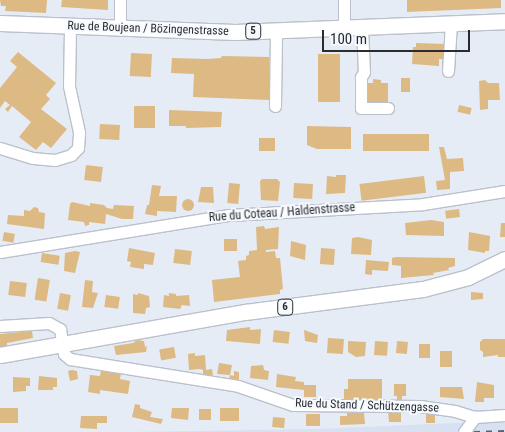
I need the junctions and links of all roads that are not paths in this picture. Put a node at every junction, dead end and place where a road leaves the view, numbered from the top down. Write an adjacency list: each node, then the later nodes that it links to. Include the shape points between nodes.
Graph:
1 (120, 0): 9 (street)
2 (344, 0): 8 (street)
3 (505, 21): 5 (main road, Rue de Boujean / Bözingenstrasse / 5)
4 (0, 23): 6 (main road, Rue de Boujean / Bözingenstrasse / 5)
5 (451, 23): 7 (main road, Rue de Boujean / Bözingenstrasse / 5); 11 (street)
6 (70, 27): 9 (main road, Rue de Boujean / Bözingenstrasse / 5); 14 (street, via 69,86 78,148 64,158 46,160)
7 (362, 27): 8 (main road, Rue de Boujean / Bözingenstrasse / 5); 13 (street, via 364,72 361,77 361,108)
8 (344, 28): 10 (main road, Rue de Boujean / Bözingenstrasse / 5)
9 (120, 29): 10 (main road, Rue de Boujean / Bözingenstrasse / 5)
10 (276, 30): 12 (street)
11 (448, 71)
12 (275, 106)
13 (388, 108)
14 (0, 148)
15 (505, 191): 16 (street, Rue du Coteau / Haldenstrasse, via 423,204 229,215)
16 (0, 252)
17 (505, 258): 19 (main road, 6, via 468,277 423,289 245,312)
18 (0, 326): 19 (street, via 49,322 60,330)
19 (62, 344): 20 (main road, 6); 22 (street, Rue du Stand / Schützengasse, via 64,354 70,359 238,386 293,405 420,406)
20 (0, 355)
21 (505, 415): 22 (street, Rue du Stand / Schützengasse)
22 (475, 417): 23 (street)
23 (466, 430)

